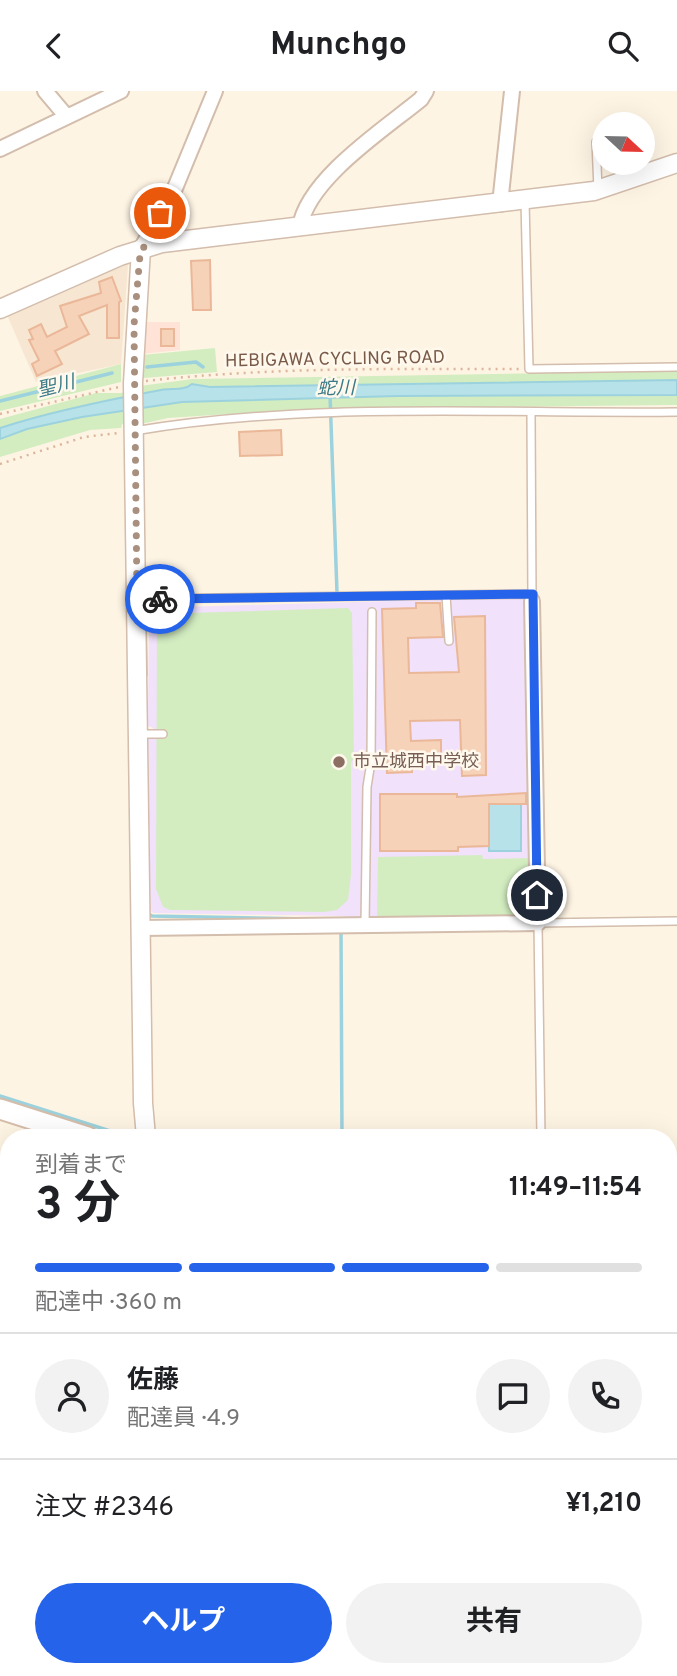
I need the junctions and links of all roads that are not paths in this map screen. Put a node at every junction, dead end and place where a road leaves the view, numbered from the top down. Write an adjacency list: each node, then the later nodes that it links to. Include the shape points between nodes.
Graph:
1 (44, 91): 6 (street)
2 (121, 91): 6 (street)
3 (215, 91): 14 (street, via 175,188)
4 (426, 91): 13 (street, via 326,181 302,215)
5 (512, 91): 12 (street)
6 (67, 117): 7 (street)
7 (0, 149)
8 (677, 163): 10 (street)
9 (597, 175): 10 (lane)
10 (598, 190): 11 (street)
11 (526, 201): 12 (street); 16 (lane, via 529,369)
12 (500, 204): 13 (street)
13 (300, 226): 14 (street)
14 (141, 249): 15 (street); 19 (street, via 134,325)
15 (1, 306)
16 (677, 367)
17 (677, 412): 18 (lane)
18 (531, 414): 19 (lane, via 337,412 237,416); 21 (lane)
19 (134, 428): 22 (street)
20 (446, 596): 21 (lane); 22 (lane); 24 (lane)
21 (532, 597): 28 (street)
22 (137, 600): 25 (street)
23 (372, 612): 29 (lane)
24 (449, 641)
25 (144, 734): 26 (lane); 30 (street)
26 (163, 734)
27 (677, 921): 28 (lane)
28 (538, 923): 29 (street); 34 (lane)
29 (365, 925): 30 (street)
30 (141, 928): 33 (street)
31 (0, 1109): 32 (main road)
32 (63, 1129)
33 (146, 1129)
34 (541, 1129)

